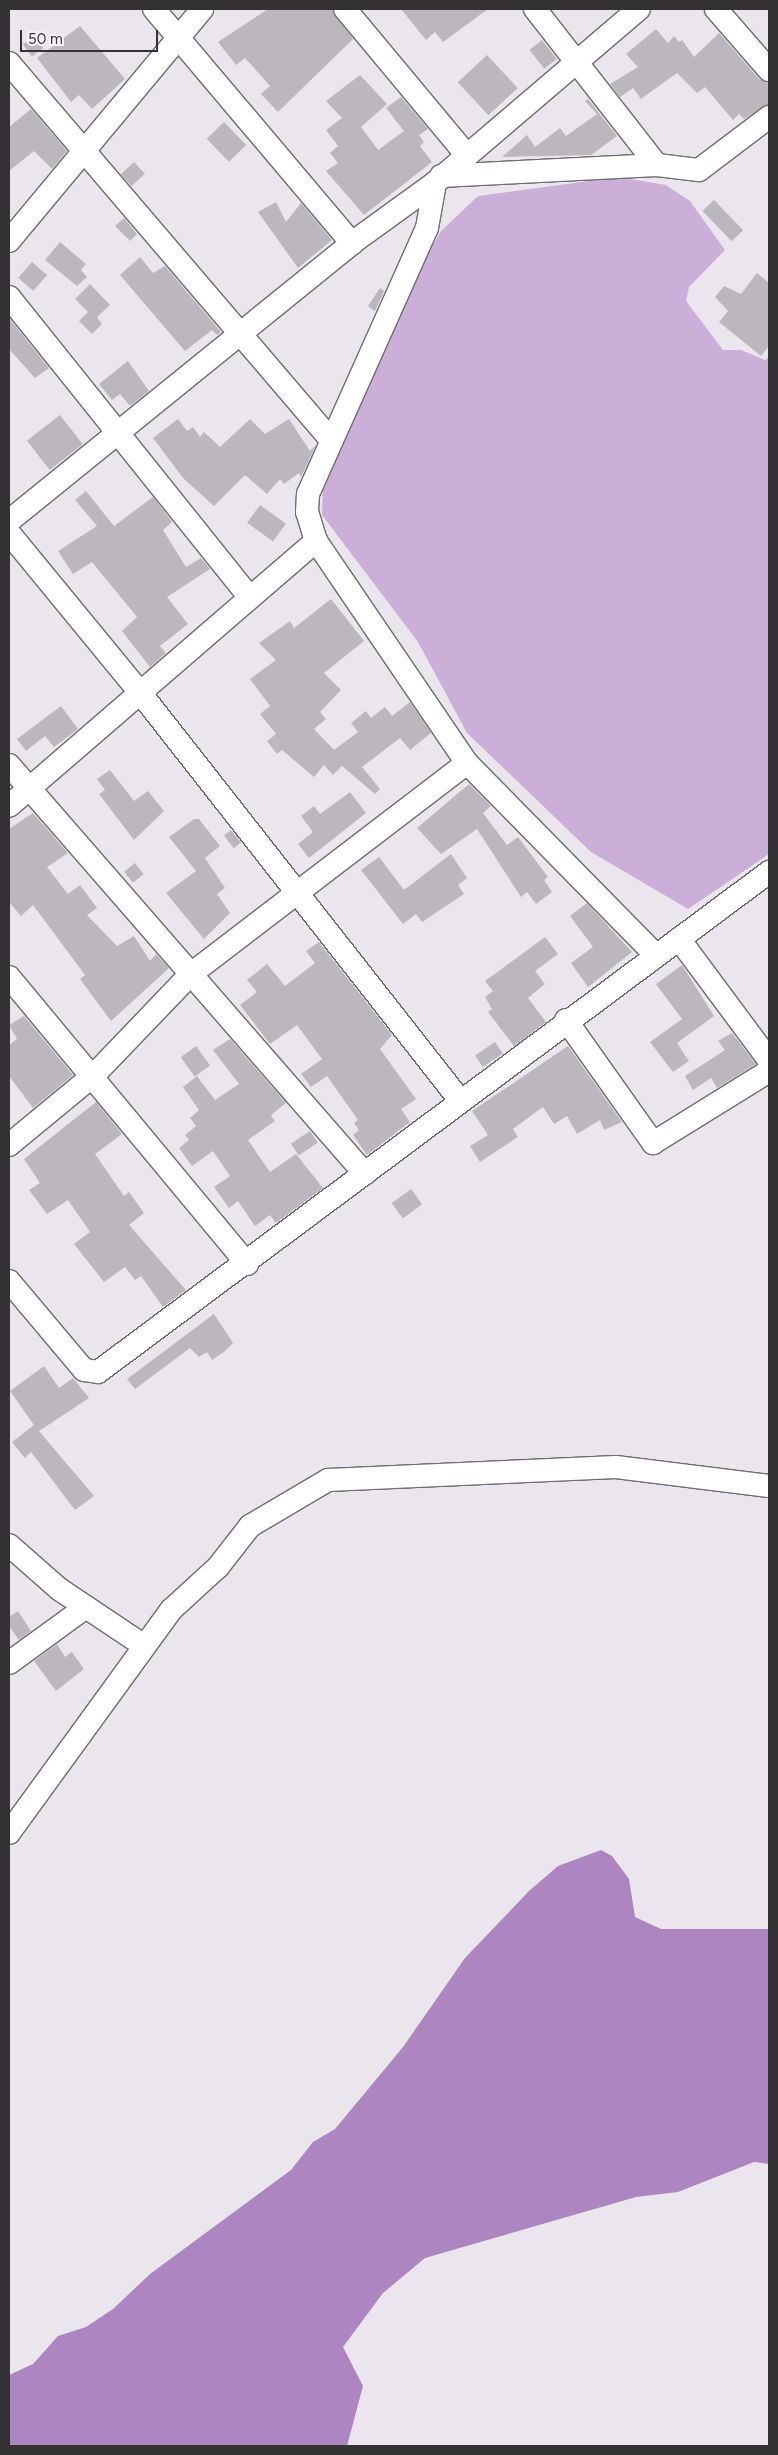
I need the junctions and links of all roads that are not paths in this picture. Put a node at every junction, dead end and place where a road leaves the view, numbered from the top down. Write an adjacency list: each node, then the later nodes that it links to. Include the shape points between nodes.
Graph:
1 (154, 9): 7 (street)
2 (202, 9): 7 (street)
3 (345, 9): 13 (street)
4 (535, 9): 8 (street)
5 (638, 9): 8 (street)
6 (716, 9): 10 (street)
7 (178, 37): 12 (street); 17 (street)
8 (576, 60): 13 (street); 14 (street)
9 (9, 63): 12 (street)
10 (769, 70)
11 (769, 117): 14 (street, via 699,170)
12 (84, 150): 16 (street); 19 (street)
13 (466, 154): 15 (street)
14 (657, 165): 15 (street)
15 (438, 179): 17 (street); 21 (street, via 428,228)
16 (9, 241)
17 (352, 243): 19 (street)
18 (9, 297): 20 (street)
19 (245, 334): 20 (street); 21 (street)
20 (115, 433): 22 (street); 25 (street)
21 (330, 439): 24 (street, via 308,494 307,512)
22 (9, 521)
23 (9, 533): 26 (street)
24 (316, 541): 25 (street); 27 (street)
25 (249, 598): 26 (street)
26 (142, 695): 29 (street); 32 (street)
27 (467, 763): 32 (street); 34 (street)
28 (9, 765): 29 (street)
29 (29, 789): 30 (street); 35 (street)
30 (9, 806)
31 (769, 872): 33 (street)
32 (296, 896): 35 (street); 41 (street)
33 (679, 939): 34 (street); 38 (street)
34 (656, 955): 37 (street)
35 (190, 974): 40 (street); 43 (street)
36 (9, 977): 40 (street)
37 (566, 1020): 39 (street, via 653,1143); 41 (street)
38 (769, 1060)
39 (769, 1071)
40 (94, 1075): 42 (street); 44 (street)
41 (459, 1099): 43 (street)
42 (9, 1146)
43 (365, 1174): 44 (street)
44 (247, 1264): 45 (street, via 91,1373 84,1370)
45 (9, 1281)
46 (769, 1486): 49 (street, via 616,1467 328,1480 250,1526)
47 (9, 1545): 48 (street)
48 (86, 1607): 49 (street); 50 (street)
49 (143, 1645): 51 (street)
50 (9, 1663)
51 (9, 1833)

